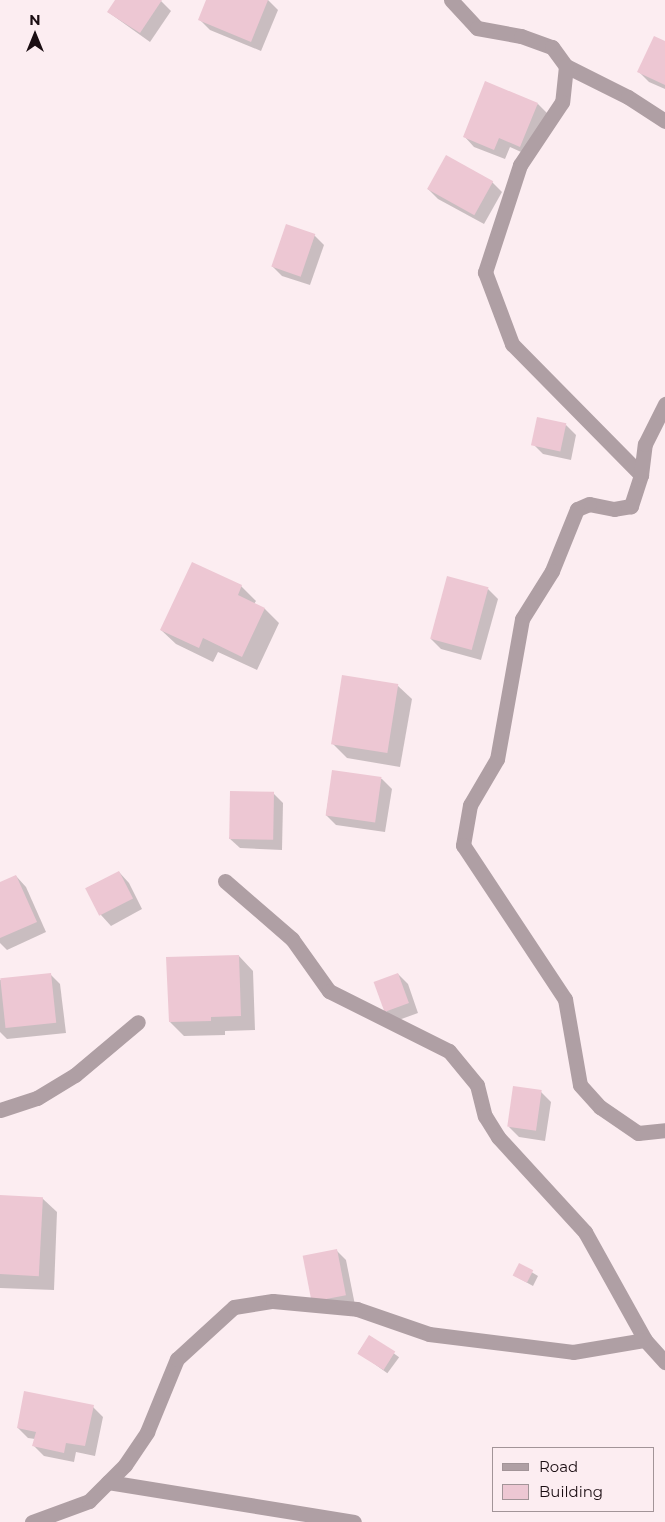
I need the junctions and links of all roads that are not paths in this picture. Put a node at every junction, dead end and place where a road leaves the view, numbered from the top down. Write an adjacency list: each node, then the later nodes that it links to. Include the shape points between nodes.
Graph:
1 (451, 0): 2 (street, via 477,28 521,36 552,47)
2 (566, 66): 3 (street, via 628,97); 5 (street, via 562,102 520,165 485,272 512,344)
3 (665, 121)
4 (665, 404): 5 (street, via 644,444)
5 (641, 475): 9 (street, via 631,506 614,510 589,504 577,510 552,571 522,619 497,760 470,805 463,846 565,999 580,1085 600,1107 638,1133)
6 (225, 881): 10 (street, via 292,939 329,991 449,1051 477,1085 486,1116 498,1137 584,1232)
7 (138, 1022): 8 (street, via 75,1075 37,1098)
8 (0, 1110)
9 (665, 1130)
10 (646, 1340): 11 (street); 12 (street, via 573,1352 429,1334 357,1309 273,1302 234,1307 177,1359 147,1432)
11 (665, 1362)
12 (108, 1482): 13 (street, via 89,1501); 14 (street)
13 (32, 1522)
14 (354, 1522)

